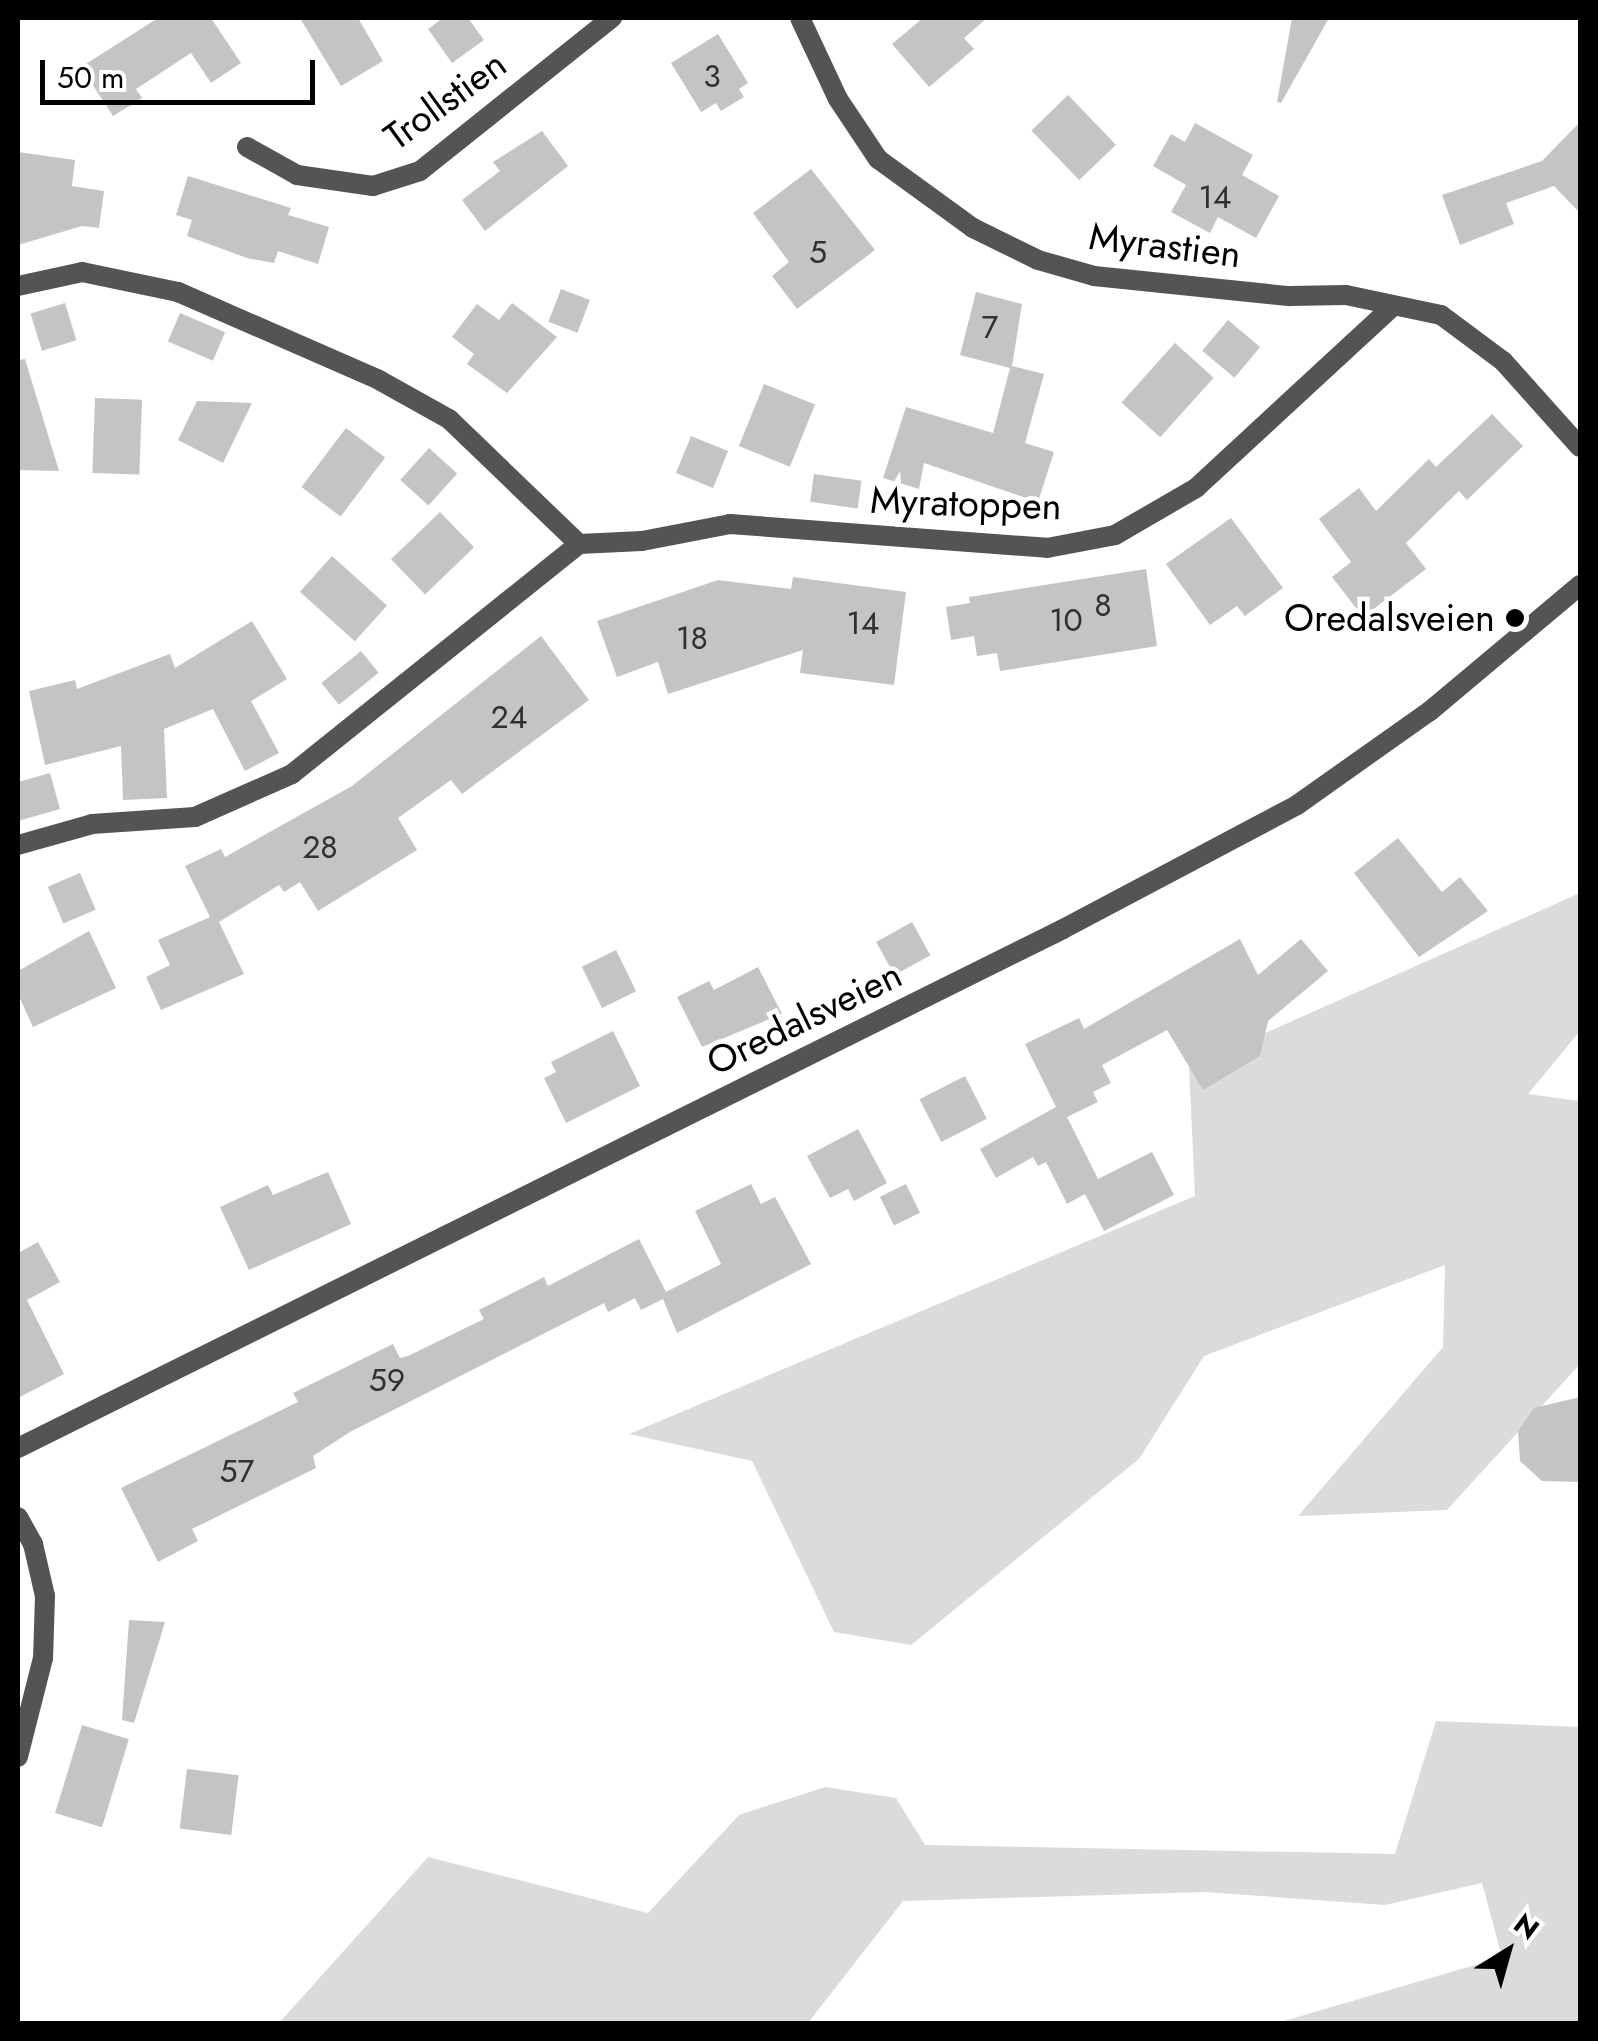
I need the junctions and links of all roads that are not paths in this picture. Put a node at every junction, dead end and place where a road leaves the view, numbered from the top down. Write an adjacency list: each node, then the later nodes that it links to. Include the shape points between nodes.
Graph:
1 (612, 18): 3 (street, Trollstien, via 420,171 373,186 297,175)
2 (800, 18): 5 (street, Myrastien, via 838,99 878,159 924,199 1022,252 1094,276 1289,296 1346,295)
3 (247, 147)
4 (18, 286): 7 (street, via 82,272 178,292 379,380 450,419)
5 (1390, 309): 6 (street, Myrastien, via 1441,315 1472,332); 7 (street, Myratoppen, via 1196,488 1115,535 1028,548 730,524 642,541)
6 (1580, 447)
7 (579, 544): 9 (street, via 292,774 195,817 92,824 38,834)
8 (1580, 585): 10 (street, Oredalsveien, via 1430,711 1298,805 1063,929)
9 (18, 846)
10 (18, 1448)
11 (18, 1517): 12 (street, via 33,1544 45,1596 43,1658)
12 (18, 1757)

